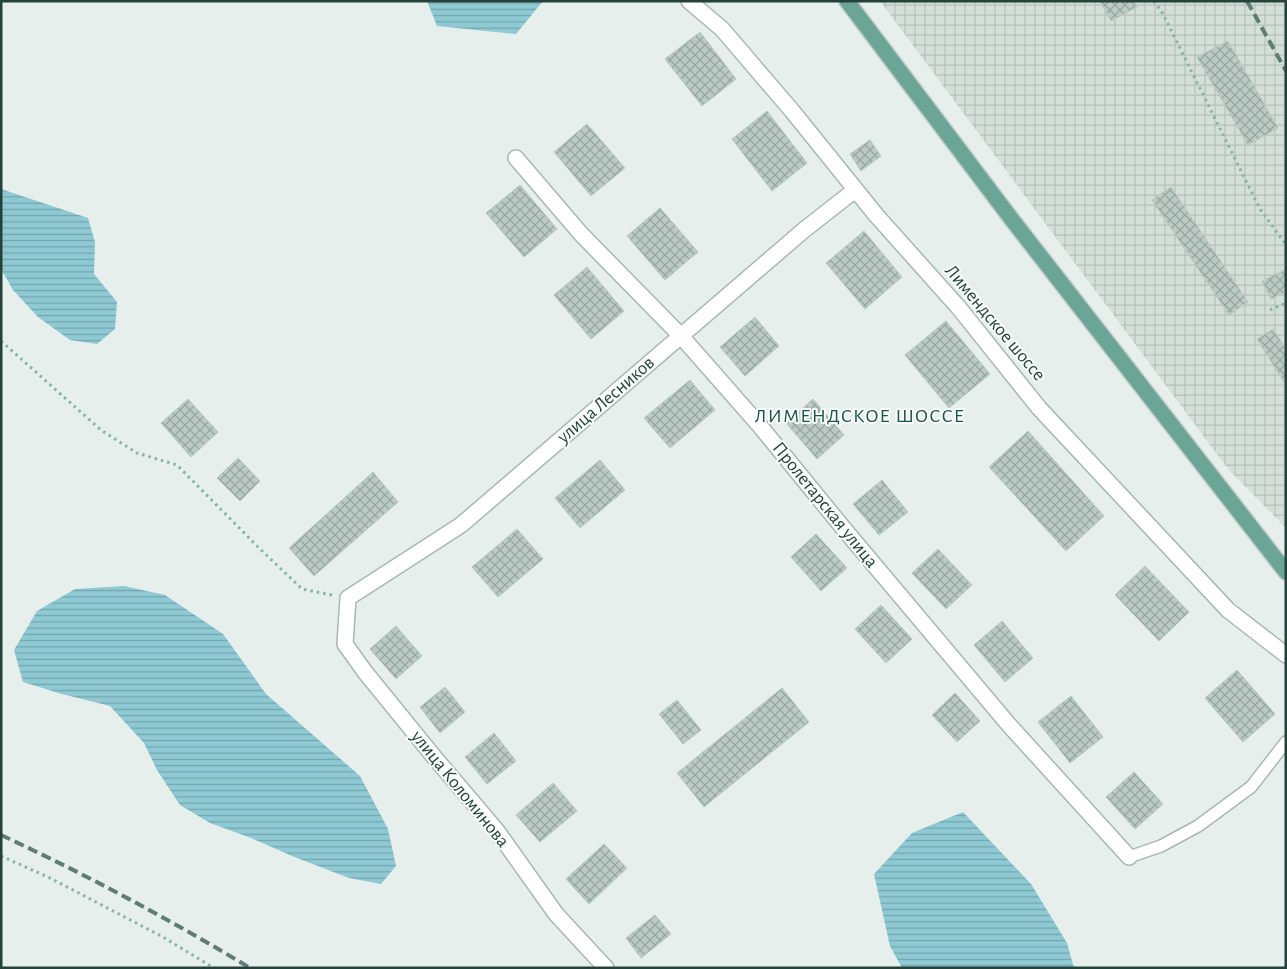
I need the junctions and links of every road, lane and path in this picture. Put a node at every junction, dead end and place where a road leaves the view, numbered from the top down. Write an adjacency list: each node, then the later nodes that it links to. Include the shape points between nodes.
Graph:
1 (689, 1): 5 (street, Лимендское шоссе, via 722,29)
2 (847, 1): 11 (main road)
3 (1154, 1): 6 (path, via 1260,209)
4 (516, 158): 9 (street, Пролетарская улица, via 581,234)
5 (855, 190): 9 (street, улица Лесников); 13 (street, Лимендское шоссе, via 959,308 1039,408 1228,610)
6 (1286, 244)
7 (1286, 303): 8 (path)
8 (1270, 310)
9 (681, 336): 12 (street, улица Лесников, via 461,525); 16 (street, Пролетарская улица, via 760,426 1008,725)
10 (1, 341): 12 (path, via 101,430 137,454 177,466 302,589)
11 (1286, 572)
12 (348, 598): 18 (street, улица Коломинова, via 345,644 434,758 497,831 556,914)
13 (1286, 655)
14 (1286, 742): 16 (lane, via 1252,787 1198,826 1161,846)
15 (1, 856): 17 (path, via 163,937)
16 (1129, 857)
17 (214, 968)
18 (606, 968)

